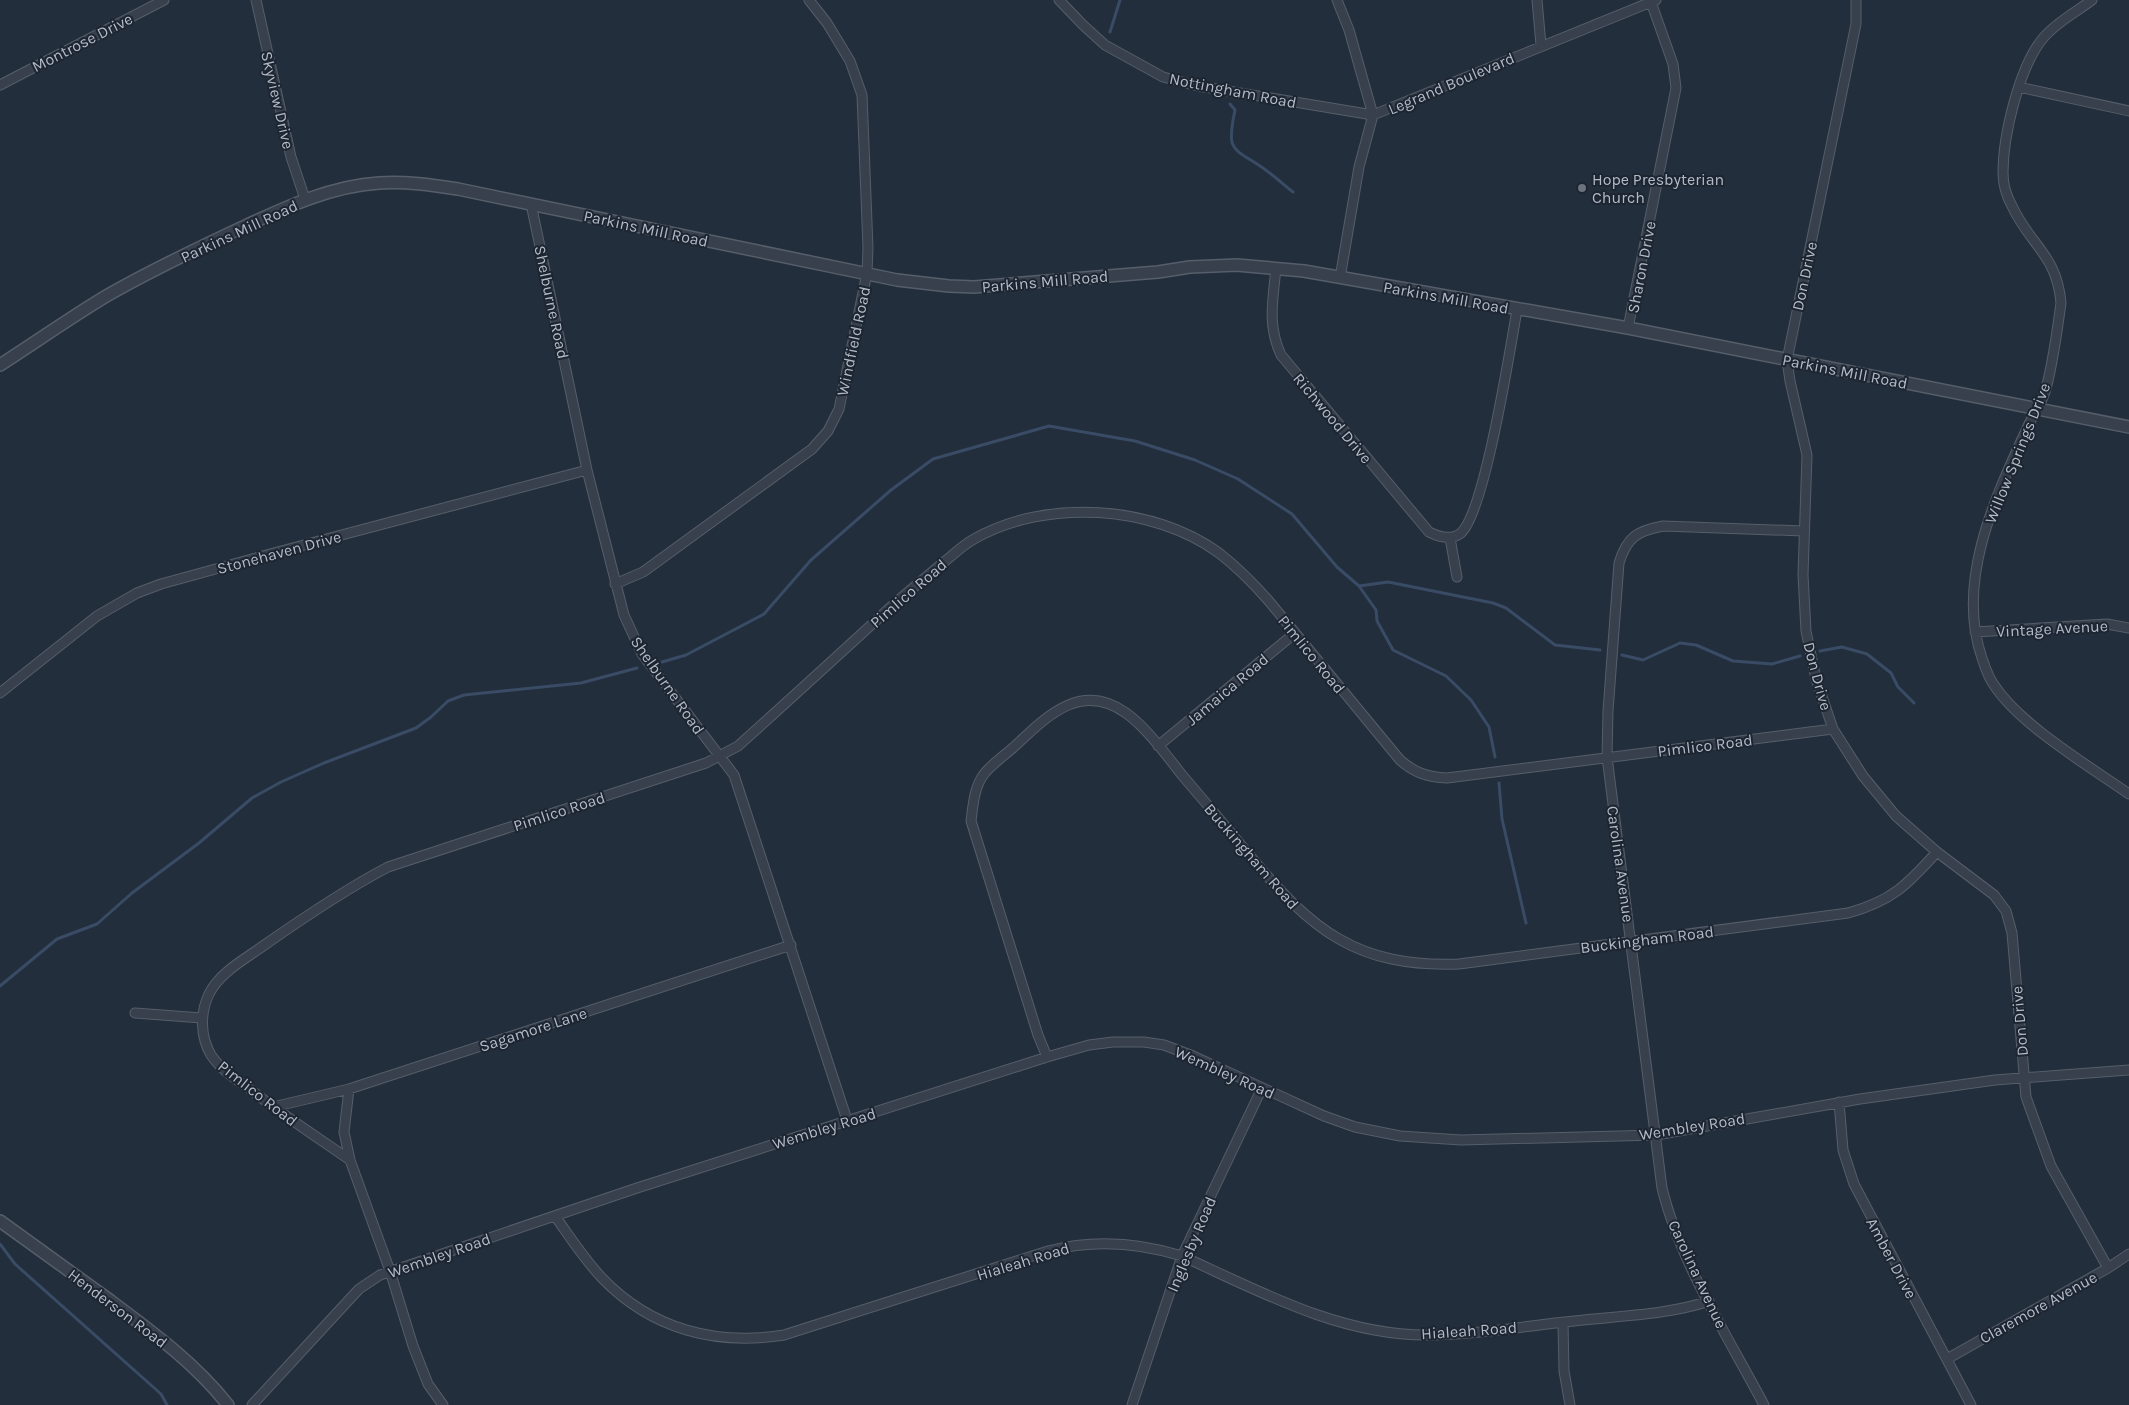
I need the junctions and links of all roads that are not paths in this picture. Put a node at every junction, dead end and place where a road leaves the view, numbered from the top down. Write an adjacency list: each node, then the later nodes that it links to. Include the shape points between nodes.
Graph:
1 (164, 0): 11 (street, Montrose Drive)
2 (256, 0): 15 (street, Skyview Drive, via 291,157)
3 (809, 0): 18 (street, Windfield Road, via 850,61 862,95)
4 (1059, 0): 14 (street, Nottingham Road, via 1105,45 1163,76 1198,86)
5 (1337, 0): 14 (street)
6 (1537, 0): 10 (street)
7 (1856, 0): 22 (street, Don Drive, via 1856,24)
8 (2092, 0): 12 (street, Willow Springs Drive, via 2044,37 2027,64)
9 (1653, 1): 10 (street, Legrand Boulevard); 21 (street, Sharon Drive, via 1673,64 1676,88)
10 (1541, 45): 14 (street, Legrand Boulevard)
11 (0, 85)
12 (2020, 87): 13 (street); 24 (street, Willow Springs Drive, via 2006,137 2003,176 2012,207 2051,264 2061,303 2044,393)
13 (2129, 111)
14 (1373, 115): 19 (street, Legrand Boulevard, via 1359,167)
15 (305, 200): 16 (street, Parkins Mill Road, via 347,188 405,183 458,189); 23 (street, Parkins Mill Road, via 217,239 108,295)
16 (532, 204): 18 (street, Parkins Mill Road); 26 (street, Shelburne Road)
17 (1276, 268): 18 (street, Parkins Mill Road, via 1237,265 1190,267 974,287 897,280); 19 (street, Parkins Mill Road); 28 (street, Richwood Drive, via 1271,323 1281,355 1429,532)
18 (867, 273): 30 (street, Windfield Road, via 839,409 822,440 643,572)
19 (1340, 278): 20 (street, Parkins Mill Road)
20 (1517, 310): 21 (street, Parkins Mill Road); 28 (street, via 1482,480 1470,520 1461,533)
21 (1628, 328): 22 (street, Parkins Mill Road)
22 (1787, 360): 24 (street, Parkins Mill Road); 27 (street, Don Drive, via 1807,455)
23 (0, 365)
24 (2036, 409): 25 (street, Parkins Mill Road); 33 (street, Willow Springs Drive, via 1987,526 1973,592)
25 (2129, 427)
26 (587, 470): 30 (street, Shelburne Road); 34 (street, Stonehaven Drive, via 270,554 137,593 97,616)
27 (1804, 531): 35 (street, Don Drive, via 1806,631 1816,680); 38 (street, Carolina Avenue, via 1663,526 1650,528 1631,538 1619,563)
28 (1450, 538): 29 (street)
29 (1457, 577)
30 (615, 584): 37 (street, Shelburne Road, via 630,632 642,654)
31 (2129, 628): 33 (street, Vintage Avenue, via 2107,624)
32 (1295, 632): 36 (street, Jamaica Road); 37 (street, Pimlico Road, via 1246,576 1218,553 1161,525 1129,516 1092,512 1028,519 987,532 959,550 907,592 738,746); 38 (street, Pimlico Road, via 1400,760 1418,774 1447,778)
33 (1975, 632): 39 (street, Willow Springs Drive, via 1987,673 2001,695 2046,735)
34 (0, 693)
35 (1833, 728): 38 (street, Pimlico Road); 40 (street, Don Drive, via 1878,796)
36 (1158, 746): 41 (street, Buckingham Road, via 1280,892 1313,922 1358,948 1398,960 1431,965); 45 (street, Buckingham Road, via 1128,714 1114,706 1084,701 1070,704 1046,717 984,774 978,786 971,821 975,839)
37 (720, 756): 42 (street, Shelburne Road, via 734,775); 44 (street, Pimlico Road, via 379,872 309,914 236,966 209,993)
38 (1607, 757): 41 (street, Carolina Avenue)
39 (2129, 794)
40 (1937, 852): 41 (street, Buckingham Road, via 1896,893 1869,907 1848,913); 47 (street, Don Drive, via 1994,895 2006,911 2012,932)
41 (1631, 941): 53 (street, Carolina Avenue)
42 (791, 946): 49 (street, Sagamore Lane); 52 (street, Shelburne Road)
43 (134, 1013): 44 (street)
44 (202, 1018): 51 (street, Pimlico Road, via 203,1037 224,1071)
45 (1047, 1056): 48 (street, Wembley Road, via 1113,1042 1144,1042 1193,1056); 52 (street, Wembley Road)
46 (2129, 1070): 47 (street, Wembley Road)
47 (2024, 1077): 50 (street, Wembley Road); 59 (street, Don Drive, via 2026,1097 2045,1153)
48 (1262, 1088): 53 (street, Wembley Road, via 1355,1127 1408,1137 1461,1140); 58 (street, Inglesby Road)
49 (350, 1089): 51 (street, Sagamore Lane); 54 (street, via 344,1132)
50 (1839, 1102): 53 (street, Wembley Road); 63 (street, Amber Drive, via 1843,1150 1851,1178)
51 (273, 1107): 54 (street, Pimlico Road)
52 (847, 1120): 55 (street, Wembley Road)
53 (1656, 1134): 61 (street, Carolina Avenue, via 1662,1188 1671,1222)
54 (350, 1160): 60 (street)
55 (555, 1216): 58 (street, Hialeah Road, via 602,1278 632,1304 685,1331 733,1339 784,1335 1071,1245 1112,1243 1148,1247); 60 (street, Wembley Road)
56 (0, 1221): 64 (street, Henderson Road, via 172,1349)
57 (2129, 1254): 59 (street, Claremore Avenue)
58 (1182, 1256): 62 (street, Hialeah Road, via 1288,1304 1364,1327 1425,1335); 67 (street, Inglesby Road)
59 (2108, 1268): 63 (street, Claremore Avenue)
60 (390, 1271): 65 (street, Wembley Road, via 359,1289); 66 (street, via 428,1384)
61 (1709, 1301): 62 (street, Hialeah Road, via 1696,1306); 69 (street, Carolina Avenue)
62 (1563, 1322): 68 (street, via 1564,1370)
63 (1947, 1358): 70 (street, Amber Drive)
64 (228, 1405)
65 (252, 1405)
66 (443, 1405)
67 (1132, 1405)
68 (1570, 1405)
69 (1764, 1405)
70 (1971, 1405)

